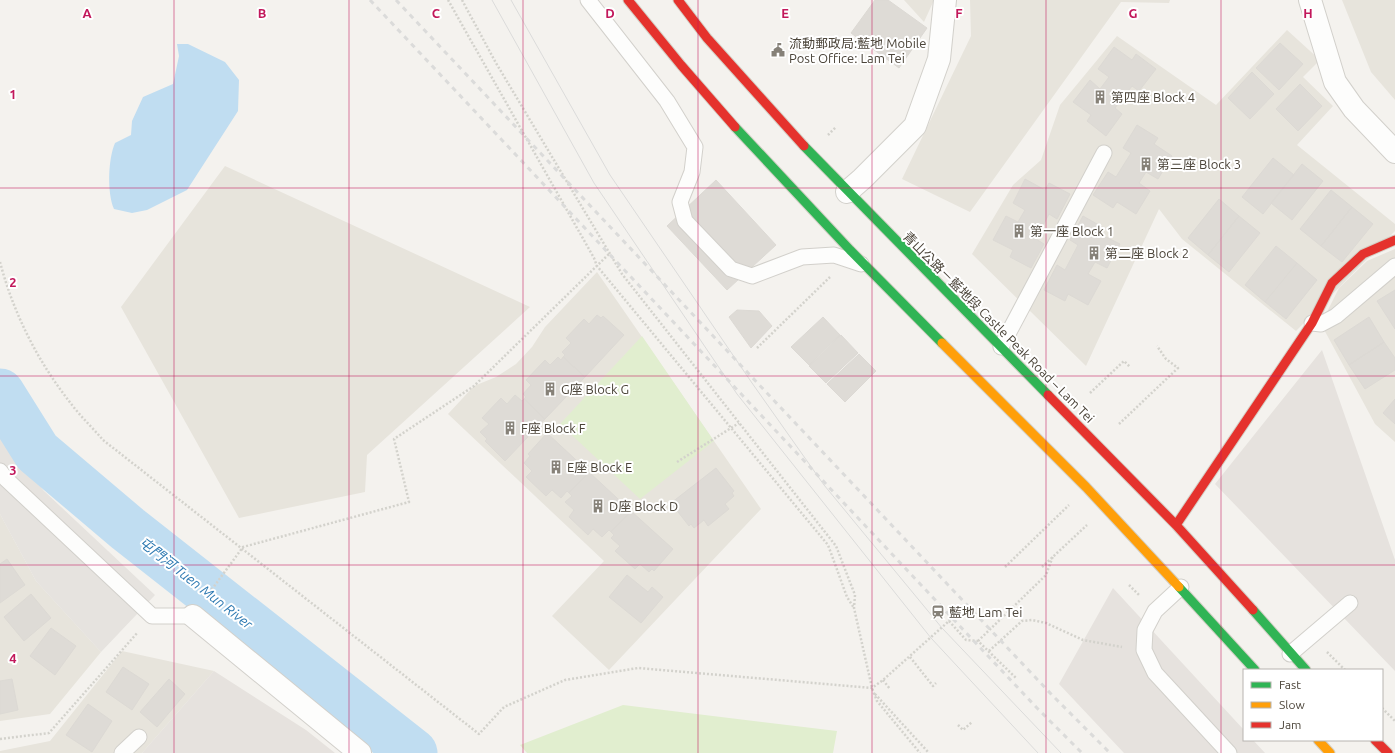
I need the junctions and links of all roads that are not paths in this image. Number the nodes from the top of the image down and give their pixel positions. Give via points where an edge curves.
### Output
1 (588, 0) edge
2 (628, 0) edge
3 (678, 0) edge
4 (946, 0) edge
5 (1310, 0) edge
6 (1395, 152) edge
7 (1104, 153) dead end
8 (847, 192) junction
9 (1395, 240) edge
10 (865, 266) junction
11 (1395, 266) edge
12 (1312, 324) junction
13 (1001, 347) junction
14 (0, 471) edge
15 (1176, 525) junction
16 (1181, 587) junction
17 (1350, 603) dead end
18 (198, 609) joint
19 (1290, 654) junction
20 (1254, 669) edge
21 (1305, 669) edge
22 (139, 737) dead end
23 (1319, 741) edge
24 (1376, 741) edge
25 (122, 753) edge
26 (360, 753) edge
27 (1229, 753) edge
28 (1330, 753) edge
29 (1388, 753) edge

1 - 10 lane via 667,101 695,147 692,172 680,202 685,221 732,269 752,276 802,257 834,255
2 - 10 main road via 691,79
3 - 8 main road, 青山公路－藍地段 Castle Peak Road – Lam Tei via 706,38
4 - 8 street via 939,60 915,126
5 - 6 street via 1335,82 1354,109
7 - 13 lane
8 - 13 main road, 青山公路－藍地段 Castle Peak Road – Lam Tei
9 - 12 main road via 1363,254 1332,283
10 - 16 main road
11 - 12 lane via 1336,316 1321,324
12 - 15 main road
13 - 15 main road, 青山公路－藍地段 Castle Peak Road – Lam Tei
14 - 18 lane via 152,616
15 - 19 main road, 青山公路－藍地段 Castle Peak Road – Lam Tei
16 - 20 main road
16 - 27 lane via 1155,611 1145,630 1144,650 1155,673
17 - 19 lane
18 - 26 street
19 - 21 main road, 青山公路－藍地段 Castle Peak Road – Lam Tei
22 - 25 lane
23 - 28 main road
24 - 29 main road

